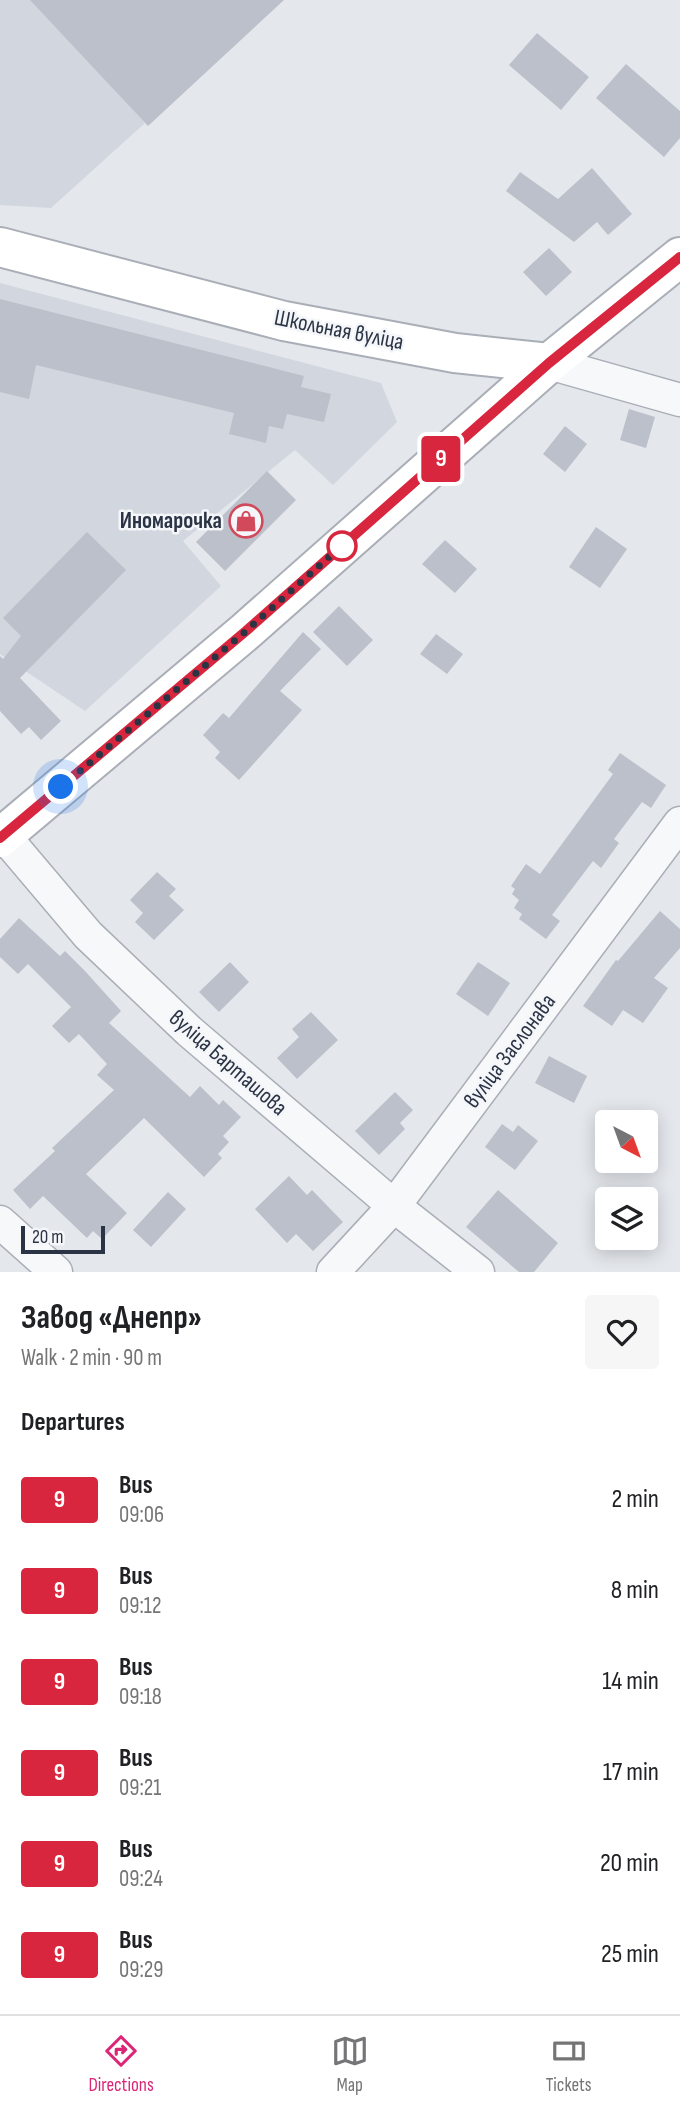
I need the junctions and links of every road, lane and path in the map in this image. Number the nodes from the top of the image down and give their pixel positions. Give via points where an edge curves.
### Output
1 (0, 247) edge
2 (680, 257) edge
3 (549, 363) junction
4 (680, 400) edge
5 (680, 824) edge
6 (1, 835) edge
7 (394, 1206) junction
8 (0, 1222) edge
9 (56, 1272) edge
10 (333, 1272) edge
11 (478, 1272) edge

1 - 3 main road, Школьная вуліца via 284,321 455,353
2 - 3 main road
3 - 4 street, Школьная вуліца
3 - 6 main road via 246,631
5 - 7 street, вуліца Заслонава
6 - 7 street, вуліца Барташова via 88,935 189,1031
7 - 10 street, вуліца Заслонава
7 - 11 street, вуліца Барташова
8 - 9 street

